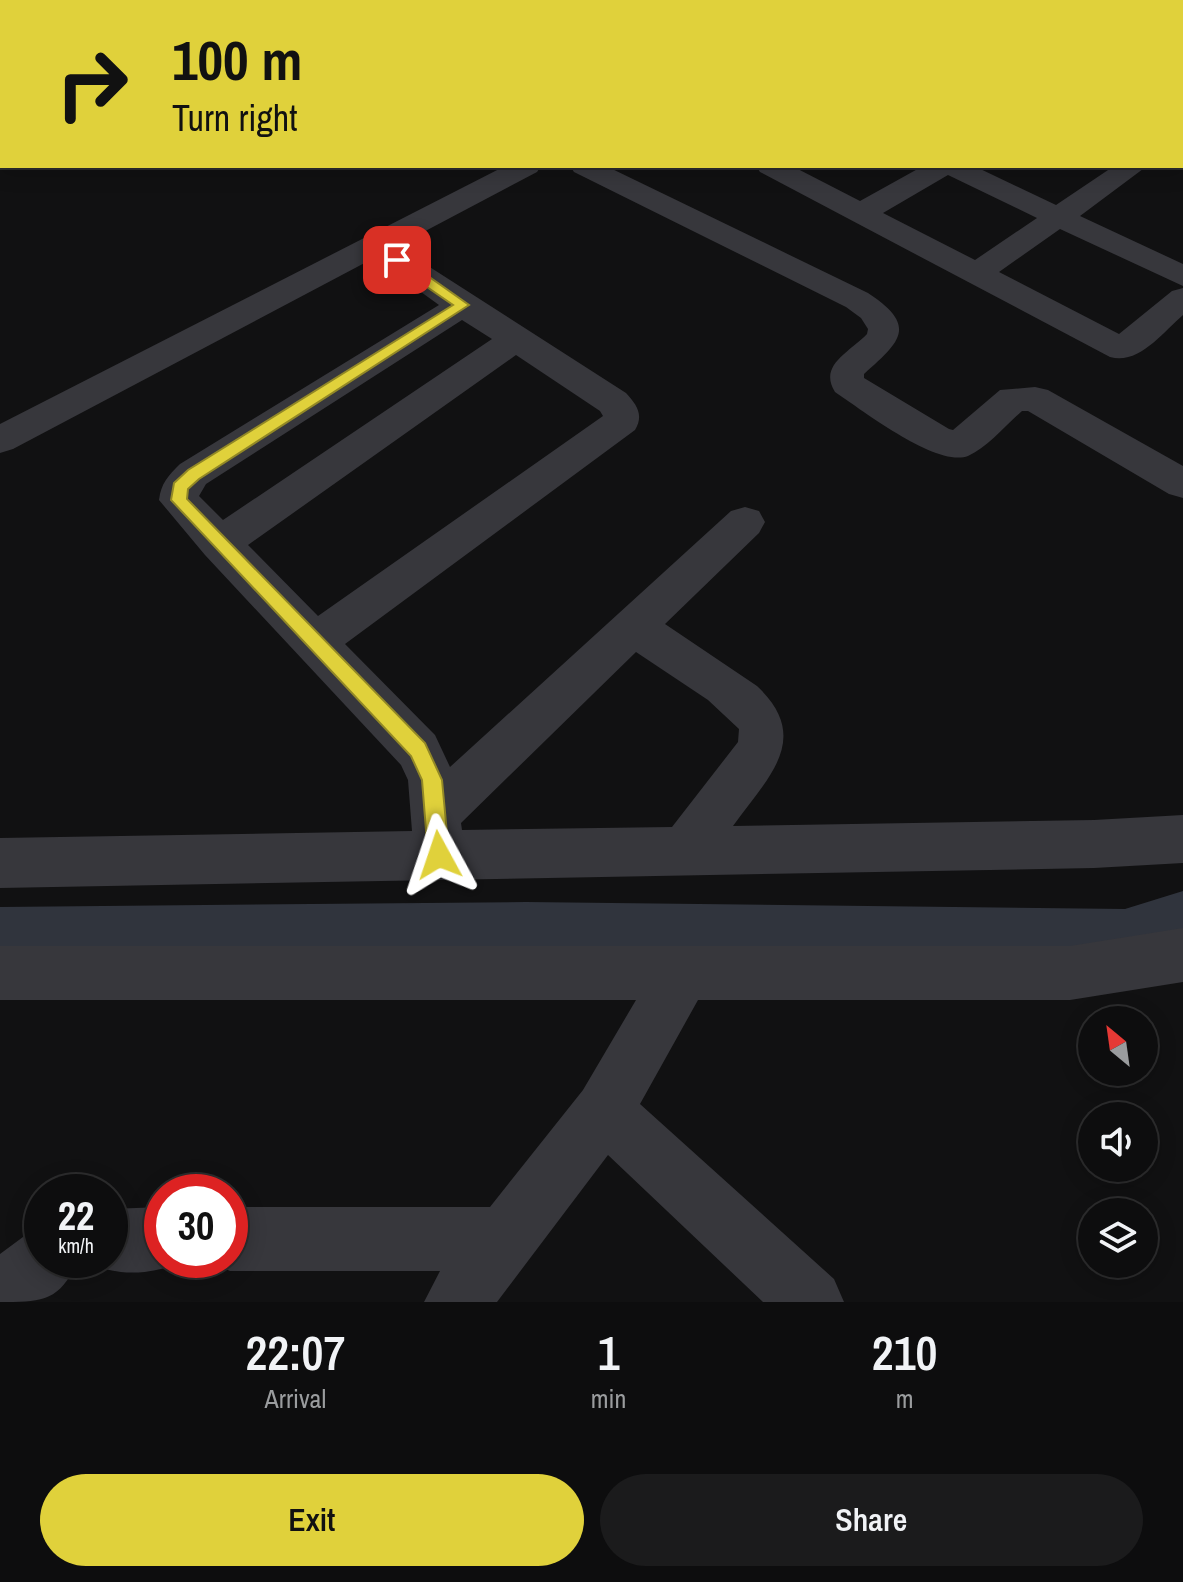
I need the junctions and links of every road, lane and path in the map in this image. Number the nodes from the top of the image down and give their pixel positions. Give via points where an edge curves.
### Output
1 (523, 168) edge
2 (588, 168) edge
3 (774, 168) edge
4 (940, 168) edge
5 (955, 168) edge
6 (1130, 168) edge
7 (861, 213) junction
8 (1058, 217) junction
9 (375, 245) junction
10 (976, 273) junction
11 (1183, 276) edge
12 (1183, 298) edge
13 (462, 305) junction
14 (516, 339) junction
15 (0, 440) edge
16 (1183, 484) edge
17 (745, 522) dead end
18 (219, 544) junction
19 (633, 627) junction
20 (315, 642) junction
21 (437, 834) junction
22 (1183, 839) edge
23 (684, 851) junction
24 (0, 863) edge
25 (1183, 955) edge
26 (0, 973) edge
27 (683, 973) junction
28 (604, 1111) junction
29 (248, 1239) edge
30 (508, 1239) junction
31 (24, 1276) edge
32 (0, 1294) edge
33 (457, 1302) edge
34 (811, 1302) edge

1 - 9 street
2 - 16 street via 882,317 885,337 846,371 847,384 937,439 959,445 1013,399 1035,399
3 - 7 street
4 - 7 street
5 - 8 street
6 - 8 street
7 - 10 street
8 - 10 street
8 - 11 street
9 - 13 street
9 - 15 street
10 - 12 street via 1122,349
13 - 14 street
13 - 18 street via 193,474 180,487 179,500
14 - 18 street
14 - 20 street via 613,402 622,421
17 - 19 street
18 - 20 street
19 - 21 street
19 - 23 street via 735,695 760,721 763,738 758,753
20 - 21 street via 418,750 432,780
21 - 23 street
21 - 24 street
22 - 23 street
25 - 27 street via 1070,973
26 - 27 street
27 - 28 street
28 - 30 street
28 - 34 street
29 - 30 street
30 - 33 street
31 - 32 street

